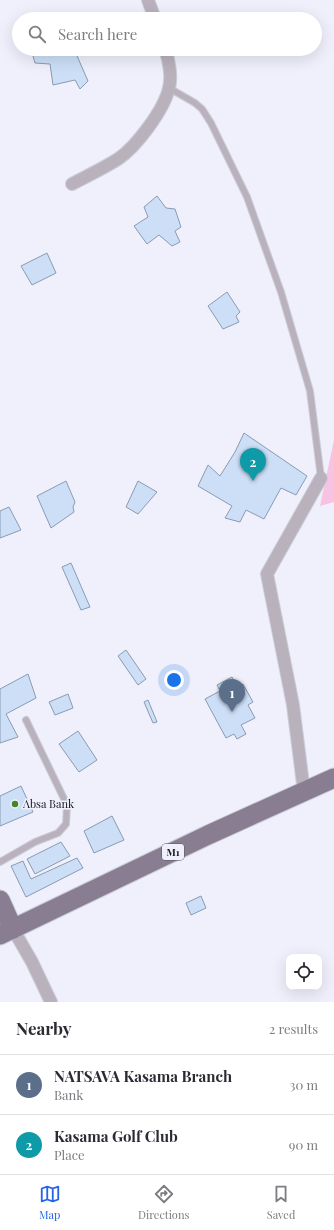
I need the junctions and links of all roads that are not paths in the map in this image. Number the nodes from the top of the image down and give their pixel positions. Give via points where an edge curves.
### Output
1 (148, 0) edge
2 (152, 12) edge
3 (167, 56) edge
4 (169, 88) junction
5 (72, 184) dead end
6 (321, 478) joint
7 (26, 720) dead end
8 (334, 778) edge
9 (304, 792) junction
10 (0, 862) edge
11 (0, 900) edge
12 (6, 932) edge
13 (51, 1002) edge

1 - 2 street
3 - 4 street
4 - 5 street via 158,112 138,141 118,158
4 - 6 lane via 195,102 202,109 247,197 281,292 310,391
6 - 9 street via 267,574 293,705
7 - 10 lane via 67,805 66,824 58,833 35,842
8 - 9 main road, M1
9 - 12 main road, M1
11 - 12 main road
12 - 13 street via 32,962

